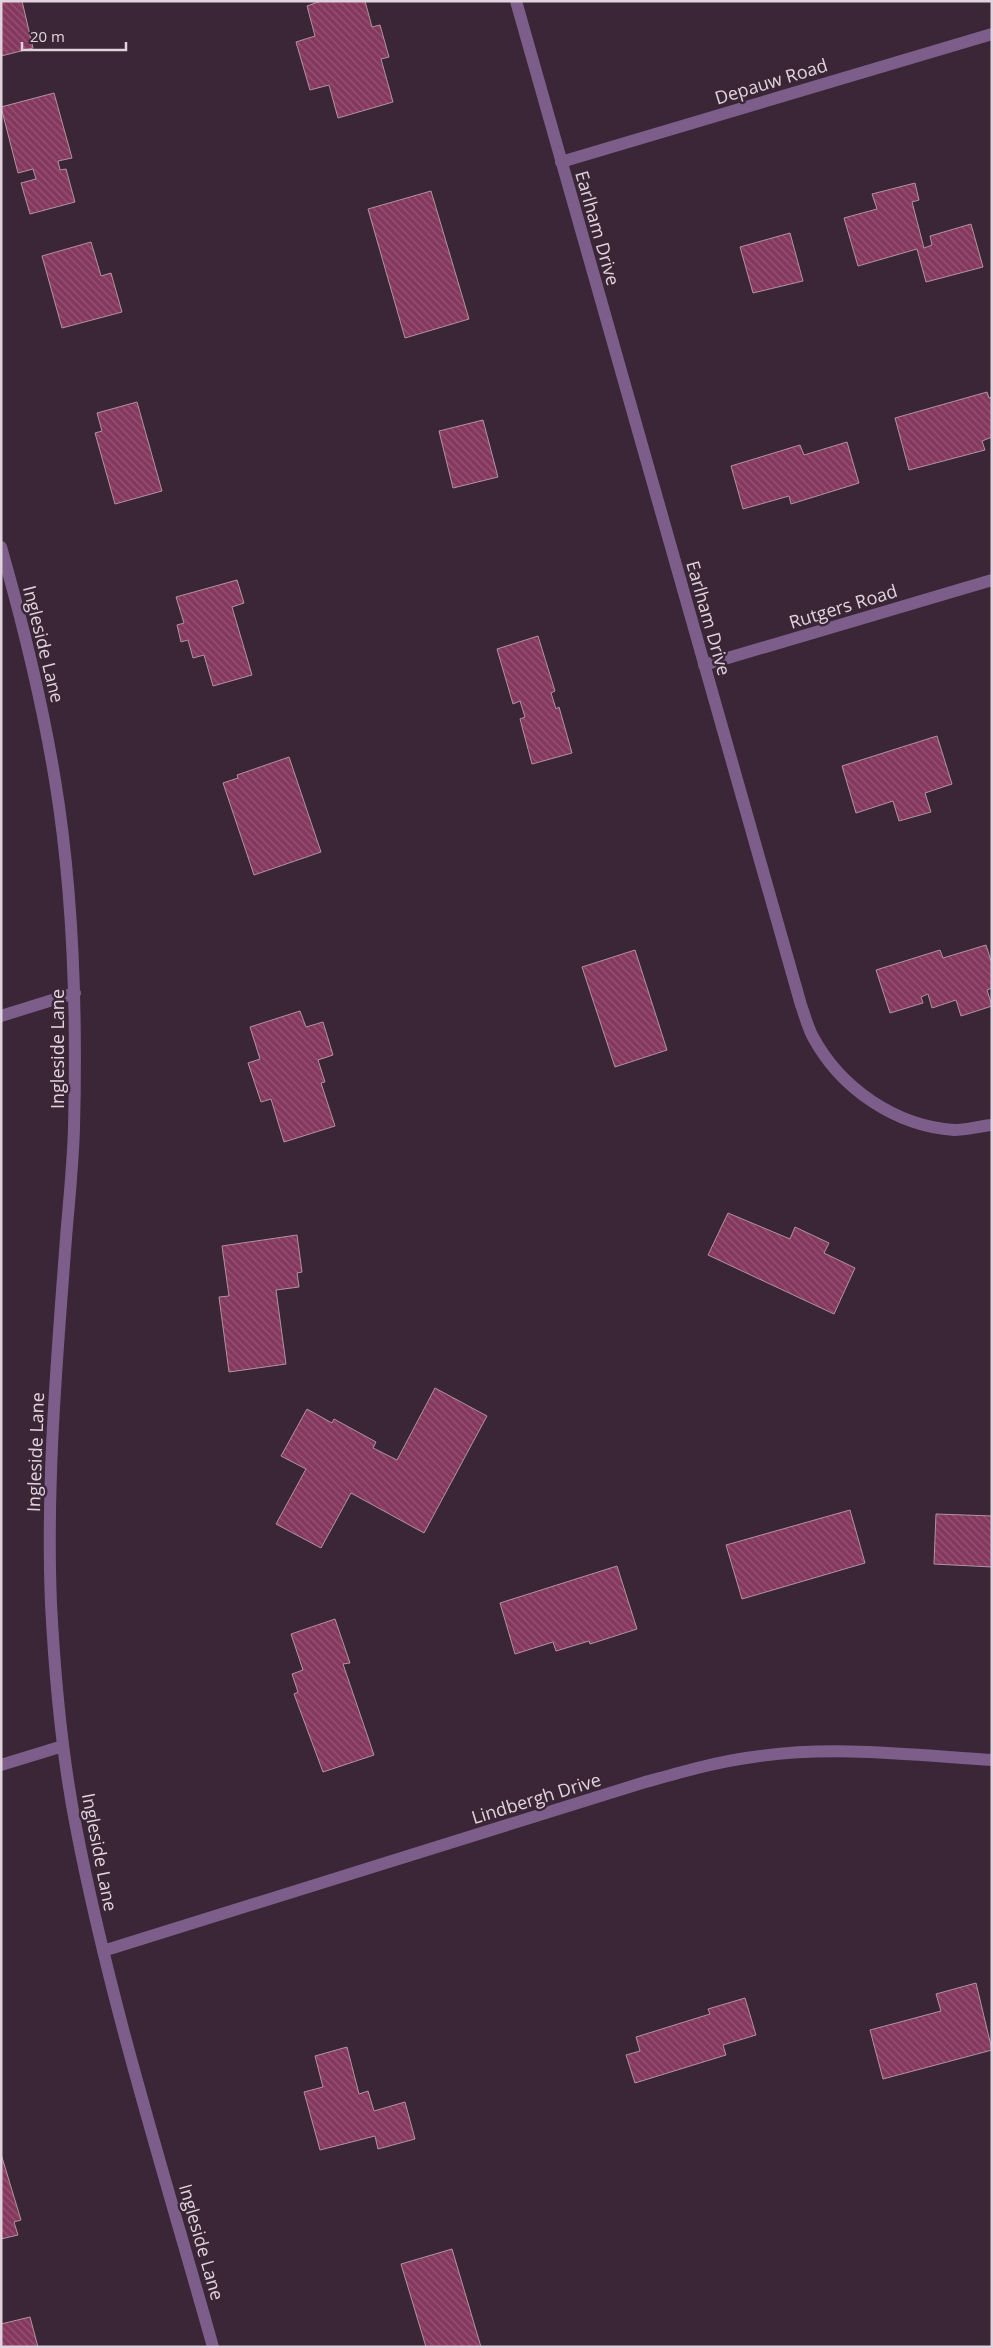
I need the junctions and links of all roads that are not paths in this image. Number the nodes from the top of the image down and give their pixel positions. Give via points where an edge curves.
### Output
1 (516, 1) edge
2 (992, 34) edge
3 (561, 162) junction
4 (1, 548) edge
5 (992, 580) edge
6 (704, 665) junction
7 (75, 994) junction
8 (1, 1016) edge
9 (992, 1124) edge
10 (63, 1746) junction
11 (992, 1760) edge
12 (1, 1765) edge
13 (103, 1951) junction
14 (213, 2347) edge

1 - 3 street, Earlham Drive
2 - 3 street, Depauw Road
3 - 6 street, Earlham Drive
4 - 7 street, Ingleside Lane via 40,701 55,781 68,880
5 - 6 street, Rutgers Road
6 - 9 street, Earlham Drive via 801,1005 813,1037 841,1076 879,1106 908,1120 955,1130
7 - 8 street
7 - 10 street, Ingleside Lane via 74,1131 50,1505 51,1602
10 - 12 street
10 - 13 street, Ingleside Lane via 76,1829
11 - 13 street, Lindbergh Drive via 868,1752 802,1752 721,1762 642,1783
13 - 14 street, Ingleside Lane

